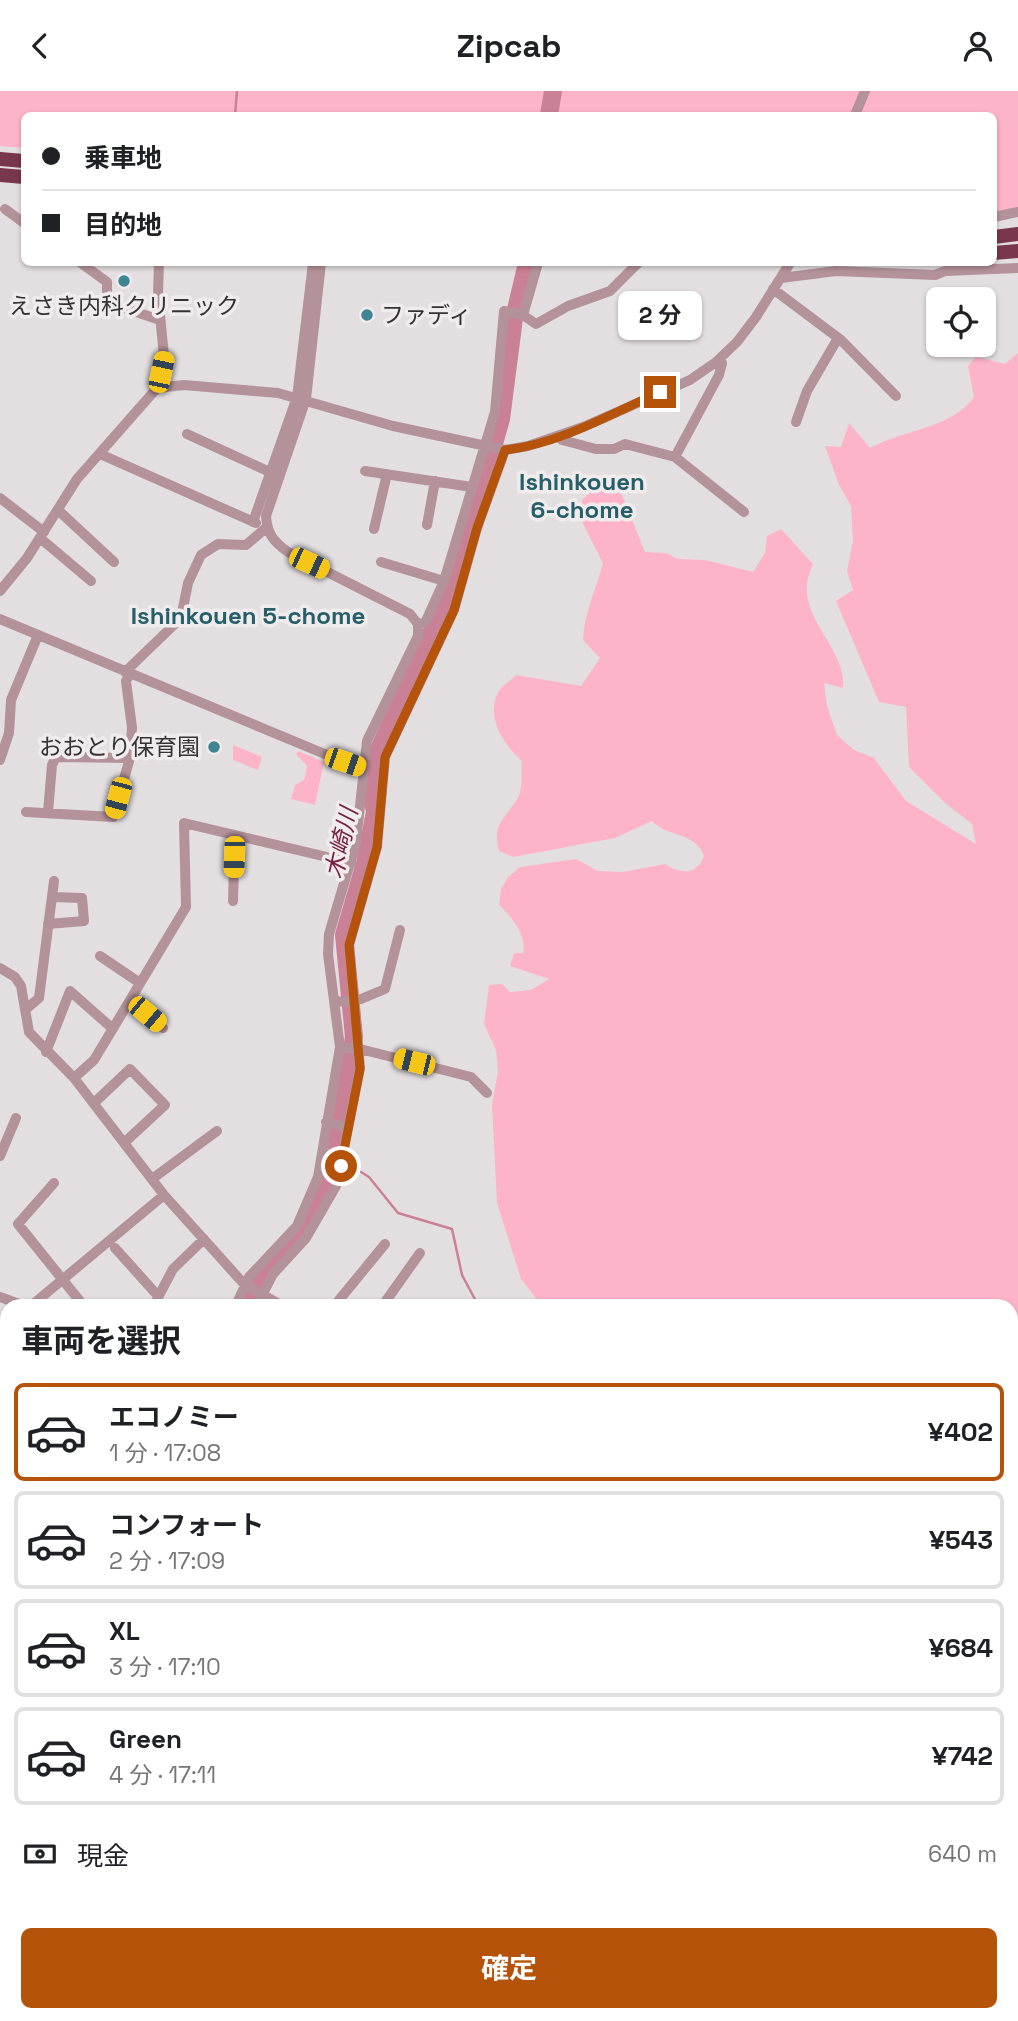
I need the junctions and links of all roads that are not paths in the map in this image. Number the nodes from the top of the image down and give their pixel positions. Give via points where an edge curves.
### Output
1 (865, 91) edge
2 (856, 112) edge
3 (0, 159) edge
4 (21, 161) edge
5 (0, 175) edge
6 (21, 177) edge
7 (2, 210) edge
8 (1018, 212) edge
9 (997, 216) edge
10 (21, 221) edge
11 (1018, 234) edge
12 (997, 237) edge
13 (1018, 251) edge
14 (997, 253) edge
15 (85, 266) edge
16 (159, 266) edge
17 (313, 266) edge
18 (321, 266) edge
19 (537, 266) edge
20 (635, 266) edge
21 (788, 266) edge
22 (1018, 268) edge
23 (780, 278) junction
24 (774, 289) junction
25 (523, 315) junction
26 (160, 320) junction
27 (838, 338) junction
28 (719, 359) junction
29 (158, 388) junction
30 (896, 396) dead end
31 (301, 398) junction
32 (796, 422) dead end
33 (187, 434) dead end
34 (558, 436) junction
35 (484, 445) junction
36 (505, 450) junction
37 (100, 454) junction
38 (675, 457) junction
39 (365, 471) dead end
40 (387, 474) junction
41 (275, 475) junction
42 (435, 481) junction
43 (472, 487) junction
44 (0, 498) edge
45 (58, 510) junction
46 (744, 512) dead end
47 (253, 522) junction
48 (427, 526) dead end
49 (267, 527) junction
50 (374, 529) dead end
51 (42, 535) junction
52 (114, 562) dead end
53 (381, 562) dead end
54 (91, 581) dead end
55 (444, 582) junction
56 (0, 591) edge
57 (0, 619) edge
58 (418, 624) junction
59 (38, 635) junction
60 (127, 673) junction
61 (130, 758) junction
62 (0, 760) edge
63 (363, 767) junction
64 (26, 812) dead end
65 (48, 812) junction
66 (235, 835) junction
67 (352, 863) junction
68 (54, 881) dead end
69 (52, 897) junction
70 (233, 901) dead end
71 (48, 924) junction
72 (400, 930) dead end
73 (100, 956) dead end
74 (0, 968) edge
75 (140, 983) junction
76 (356, 998) junction
77 (130, 1000) junction
78 (336, 1002) junction
79 (25, 1010) junction
80 (163, 1028) dead end
81 (113, 1029) junction
82 (340, 1047) junction
83 (360, 1049) junction
84 (46, 1052) junction
85 (74, 1078) junction
86 (487, 1093) dead end
87 (94, 1103) junction
88 (16, 1118) dead end
89 (326, 1122) junction
90 (347, 1127) junction
91 (217, 1131) dead end
92 (125, 1142) junction
93 (0, 1156) edge
94 (152, 1179) junction
95 (54, 1183) dead end
96 (315, 1187) junction
97 (164, 1195) junction
98 (331, 1196) junction
99 (204, 1239) junction
100 (386, 1244) dead end
101 (116, 1248) dead end
102 (420, 1253) dead end
103 (64, 1279) junction
104 (244, 1284) junction
105 (39, 1299) edge
106 (79, 1299) edge
107 (154, 1299) edge
108 (157, 1299) edge
109 (238, 1299) edge
110 (258, 1299) edge
111 (260, 1299) edge
112 (340, 1299) edge
113 (387, 1299) edge

1 - 2 street
3 - 4 highway
5 - 6 highway
7 - 10 street
8 - 9 street
11 - 12 highway
13 - 14 highway
15 - 26 street via 107,282 112,304
16 - 26 street
17 - 31 street
18 - 31 street
19 - 25 street
20 - 25 street via 610,291 536,324
21 - 23 street
22 - 23 street via 935,275 836,271
23 - 24 street
24 - 27 street
24 - 28 street via 737,342
25 - 35 street via 504,311 495,412
26 - 29 street via 164,356
27 - 30 street
27 - 32 street via 807,391
28 - 34 street via 690,380
28 - 38 street via 719,375
29 - 31 street via 205,386
29 - 37 street
31 - 35 street via 346,414
31 - 41 street
33 - 41 street
34 - 36 street
34 - 38 street via 596,449 625,444
35 - 36 street
35 - 43 street
36 - 76 street via 454,610 385,757 377,847 349,945
37 - 45 street
37 - 47 street
38 - 46 street
39 - 40 street
40 - 42 street
40 - 50 street
41 - 47 street
41 - 49 street
42 - 43 street
42 - 48 street
43 - 55 street
44 - 51 street
45 - 51 street
45 - 52 street
47 - 49 street
49 - 58 street via 288,552 410,614
49 - 60 street via 246,545 218,544 201,555 194,564 181,618
51 - 54 street
51 - 56 street
53 - 55 street
55 - 58 street via 425,623
57 - 59 street
58 - 63 street via 418,636 374,722
59 - 60 street
59 - 62 street via 11,700 9,733
60 - 61 street
60 - 63 street
61 - 65 street via 113,817
61 - 65 street via 56,757
63 - 67 street
64 - 65 street
66 - 67 street
66 - 70 street
66 - 75 street via 184,823 186,907
67 - 78 street via 329,934
68 - 69 street
69 - 71 street
69 - 71 street via 82,898 85,921
71 - 79 street via 39,998
72 - 76 street via 385,989
73 - 75 street
74 - 79 street via 15,977
75 - 77 street
76 - 78 street
76 - 83 street
77 - 80 street
77 - 81 street
78 - 82 street
79 - 84 street via 29,1032
81 - 84 street via 70,991
81 - 85 street via 94,1060
82 - 83 street
82 - 89 street
83 - 86 street via 471,1077
83 - 90 street
84 - 85 street
85 - 87 street
87 - 92 street
87 - 92 street via 130,1069 165,1105
88 - 93 street
89 - 90 street
89 - 96 street
90 - 98 street
91 - 94 street
92 - 94 street
94 - 97 street
95 - 103 street via 18,1224
96 - 98 street
96 - 104 street via 297,1226
97 - 99 street
97 - 103 street
98 - 111 street
99 - 104 street
99 - 108 street via 173,1269
100 - 112 street
101 - 107 street
102 - 113 street
103 - 105 street
103 - 106 street
104 - 109 street
104 - 110 street

